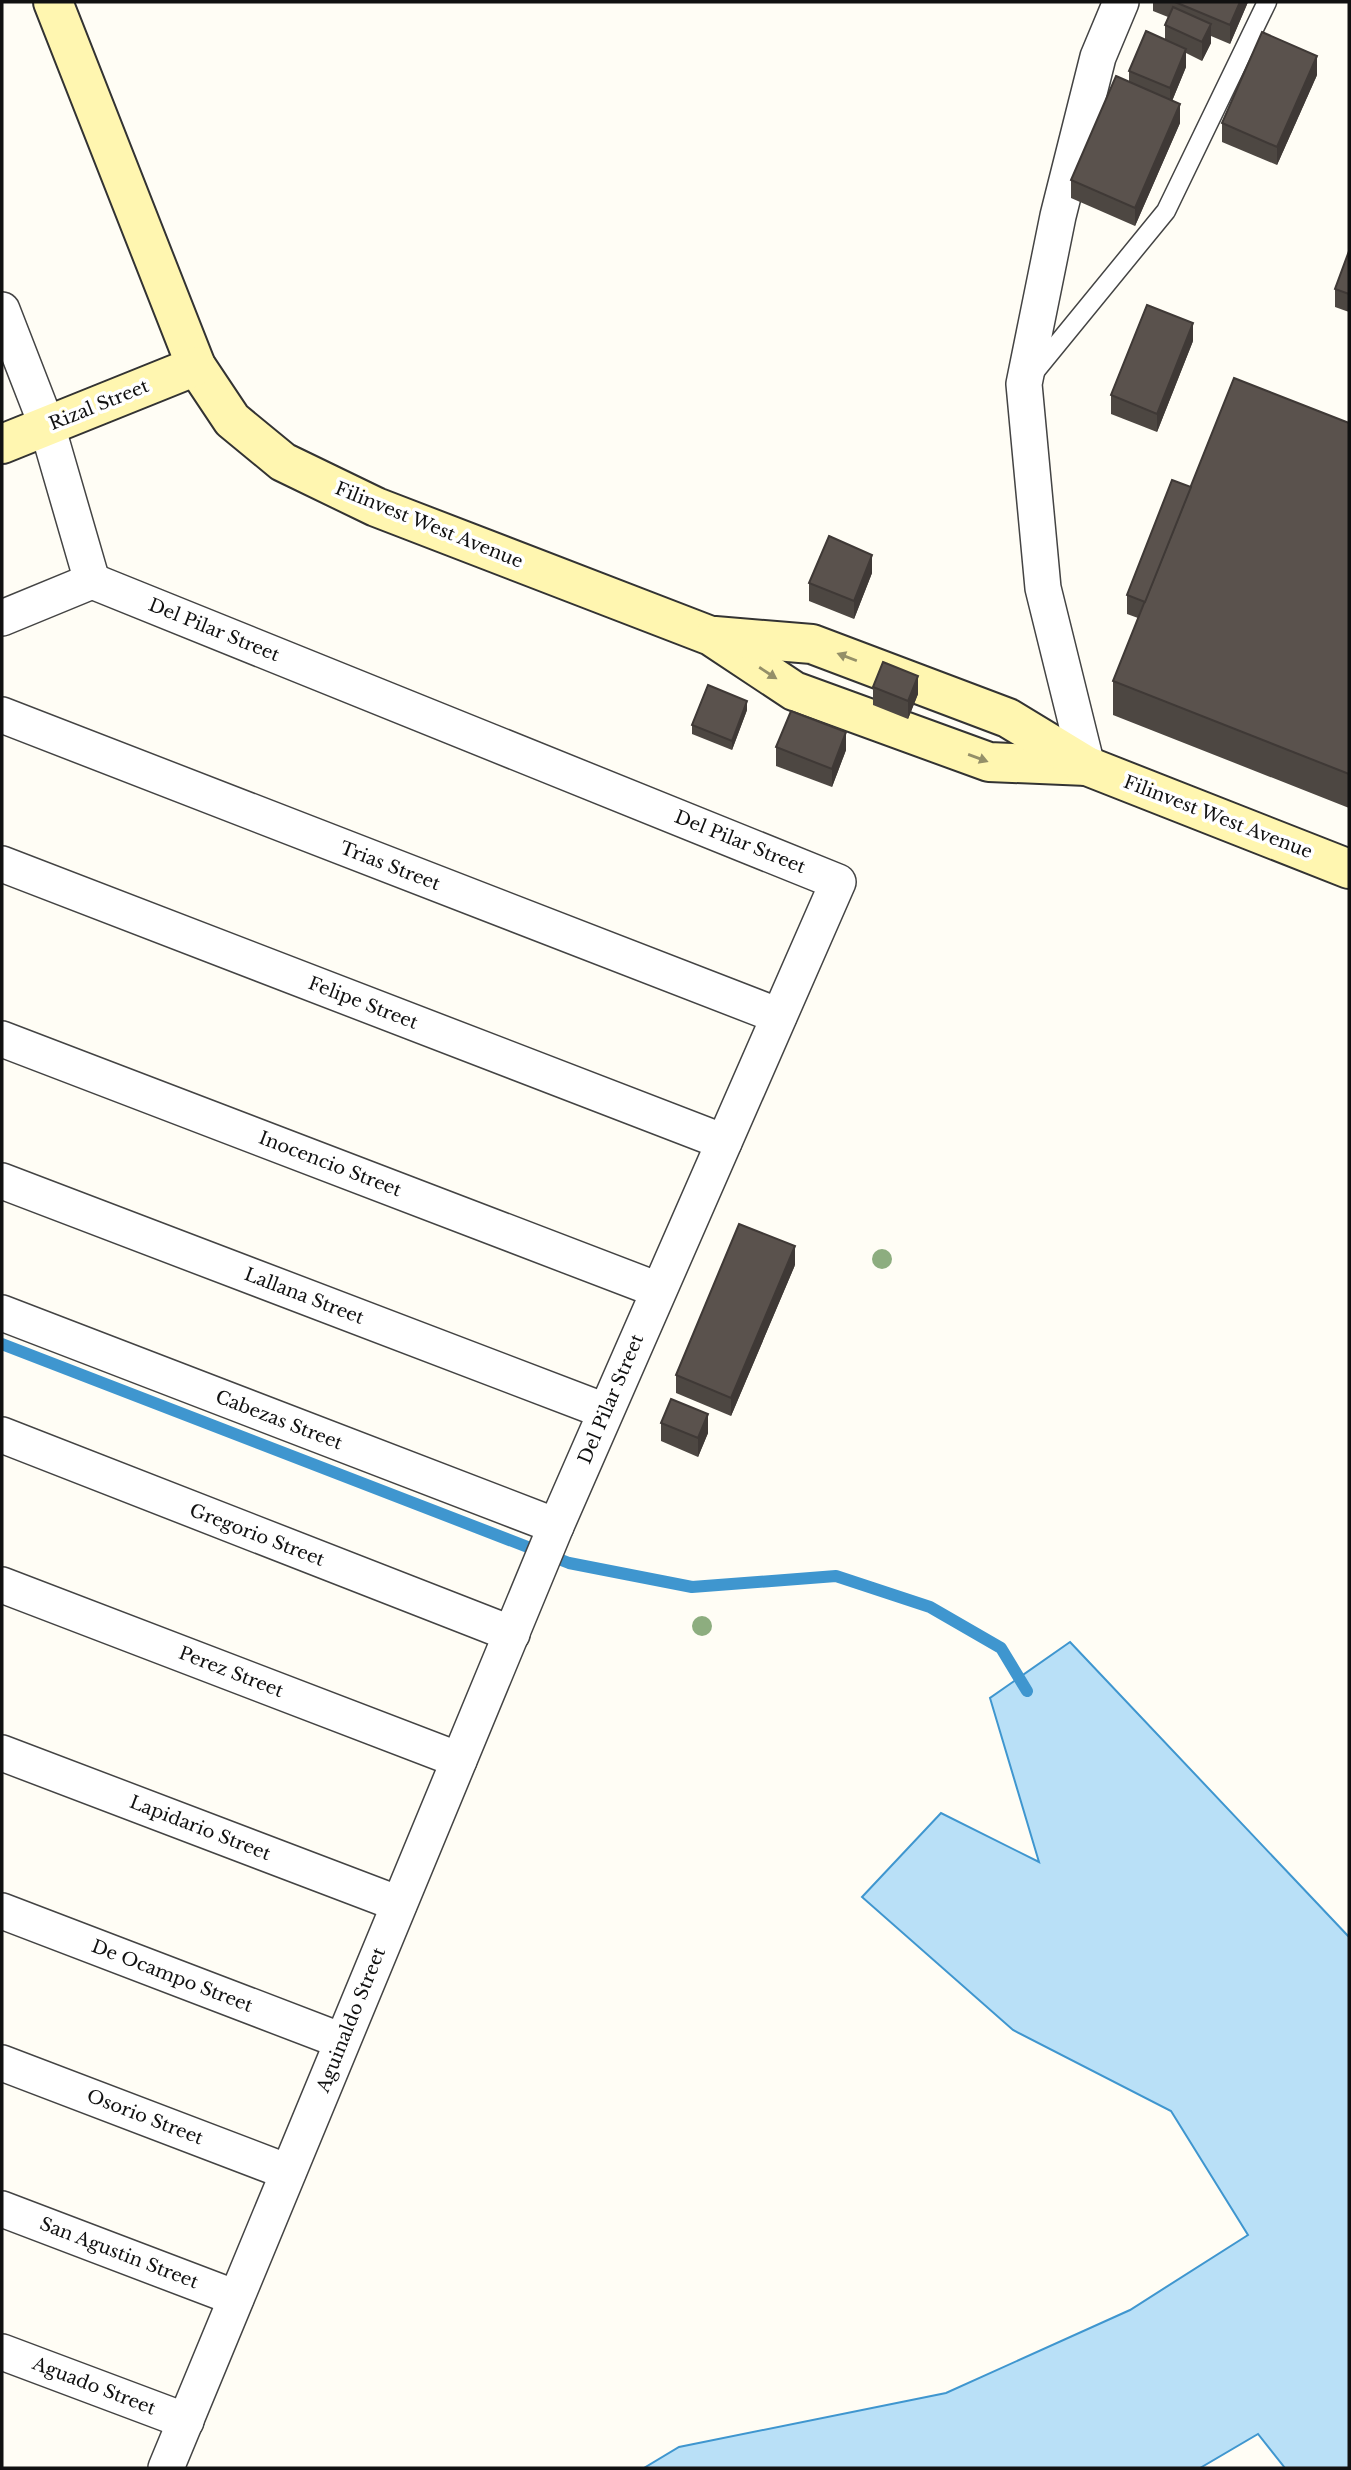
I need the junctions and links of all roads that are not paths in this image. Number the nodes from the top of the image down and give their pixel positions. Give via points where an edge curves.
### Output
1 (53, 2) edge
2 (1121, 2) edge
3 (1268, 2) edge
4 (2, 310) edge
5 (196, 366) junction
6 (1024, 384) junction
7 (47, 426) junction
8 (2, 444) edge
9 (92, 581) junction
10 (2, 618) edge
11 (711, 636) junction
12 (2, 715) edge
13 (1087, 766) junction
14 (2, 863) edge
15 (1349, 869) edge
16 (779, 1016) junction
17 (2, 1039) edge
18 (724, 1143) junction
19 (2, 1181) edge
20 (658, 1290) junction
21 (2, 1313) edge
22 (605, 1411) junction
23 (2, 1435) edge
24 (554, 1531) junction
25 (537, 1573) joint
26 (2, 1585) edge
27 (512, 1634) junction
28 (2, 1753) edge
29 (459, 1760) junction
30 (399, 1904) junction
31 (2, 1912) edge
32 (342, 2042) junction
33 (2, 2063) edge
34 (288, 2172) junction
35 (2, 2209) edge
36 (236, 2298) junction
37 (2, 2352) edge
38 (186, 2421) junction
39 (166, 2468) edge

1 - 5 street, Filinvest West Avenue
2 - 6 street via 1098,57 1058,216
3 - 6 lane via 1166,211
4 - 7 street
5 - 7 street, Rizal Street
5 - 11 street, Filinvest West Avenue via 232,420 283,462 376,507
6 - 13 street via 1043,588
7 - 8 street, Rizal Street
7 - 9 street
9 - 10 street
9 - 16 street, Del Pilar Street via 838,882
13 -> 11 street, Filinvest West Avenue via 1008,718 812,644
11 -> 13 street, Filinvest West Avenue via 794,691 989,762
12 - 16 street, Trias Street
13 - 15 street, Filinvest West Avenue
14 - 18 street, Felipe Street
16 - 18 street, Del Pilar Street
17 - 20 street, Inocencio Street
18 - 20 street, Del Pilar Street
19 - 22 street, Lallana Street
20 - 22 street, Del Pilar Street
21 - 24 street, Cabezas Street
22 - 24 street, Del Pilar Street
23 - 27 street, Gregorio Street
24 - 25 street, Del Pilar Street
25 - 27 street, Aguinaldo Street
26 - 29 street, Perez Street
27 - 29 street, Aguinaldo Street
28 - 30 street, Lapidario Street
29 - 30 street, Aguinaldo Street
30 - 32 street, Aguinaldo Street
31 - 32 street, De Ocampo Street
32 - 34 street, Aguinaldo Street
33 - 34 street, Osorio Street
34 - 36 street, Aguinaldo Street
35 - 36 street, San Agustin Street
36 - 38 street, Aguinaldo Street
37 - 38 street, Aguado Street
38 - 39 street, Aguinaldo Street

